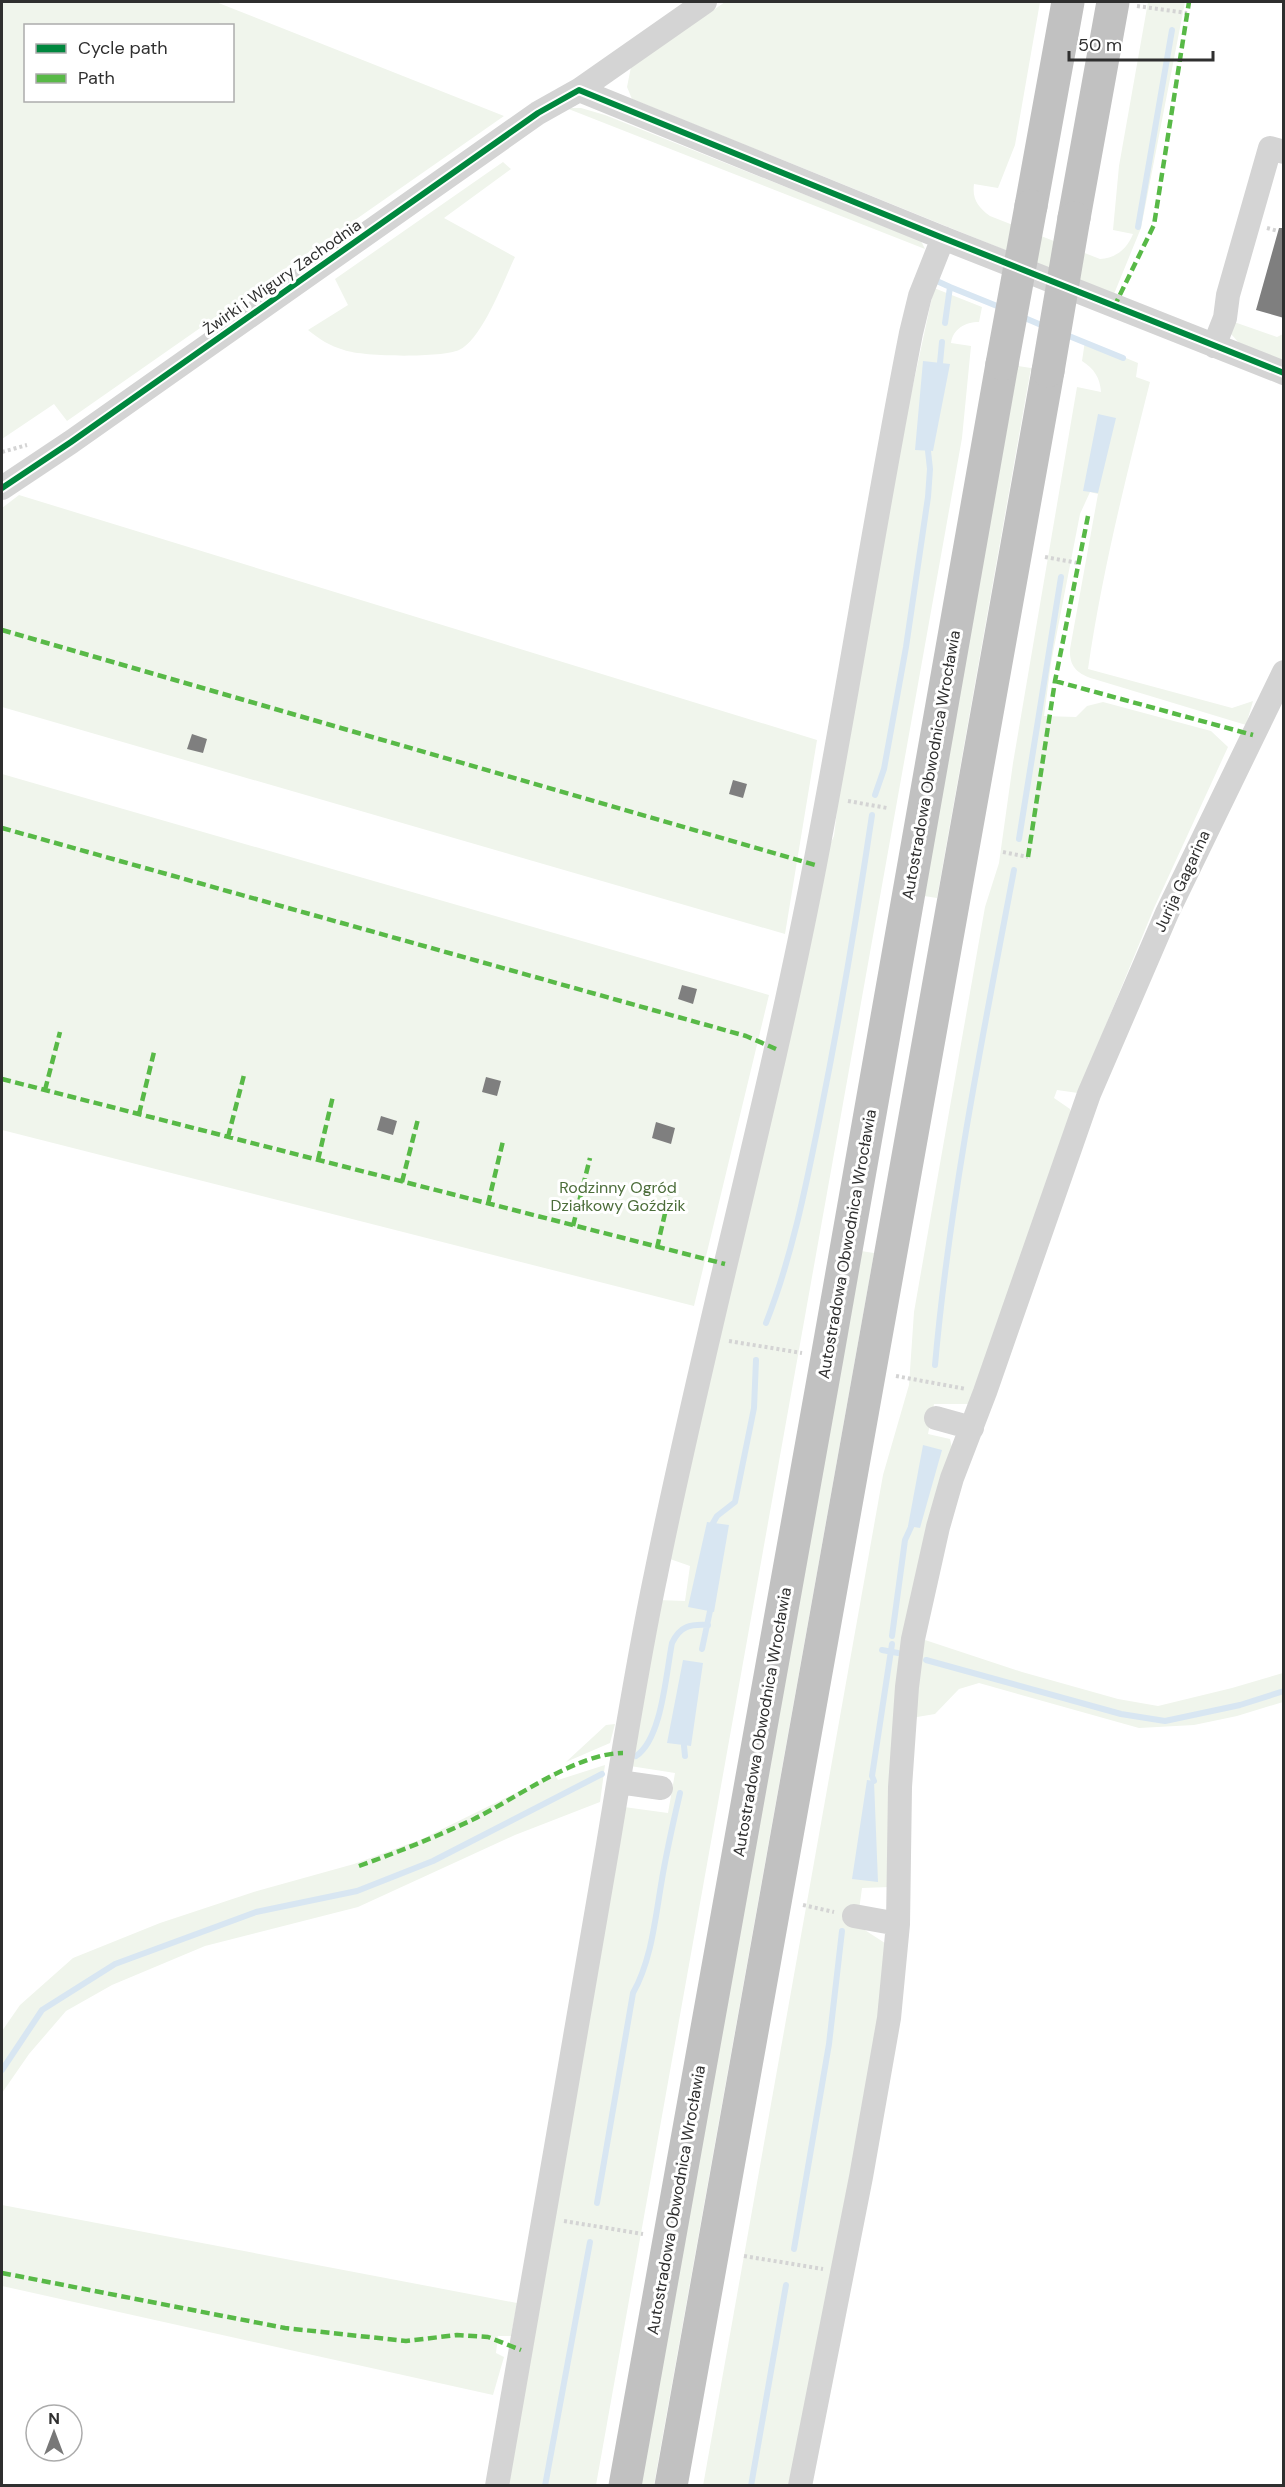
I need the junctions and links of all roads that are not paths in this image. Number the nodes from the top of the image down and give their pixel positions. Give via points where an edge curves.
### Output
1 (705, 2) edge
2 (1068, 2) edge
3 (1125, 4) edge
4 (579, 90) junction
5 (1284, 152) edge
6 (943, 238) junction
7 (1214, 346) junction
8 (1284, 373) edge
9 (2, 488) edge
10 (1284, 672) edge
11 (936, 1418) dead end
12 (972, 1428) junction
13 (619, 1782) junction
14 (661, 1788) dead end
15 (854, 1916) road end
16 (898, 1924) junction
17 (497, 2486) edge
18 (625, 2486) edge
19 (671, 2486) edge
20 (800, 2486) edge

1 - 4 street, Żwirki i Wigury Zachodnia
2 - 18 highway, Autostradowa Obwodnica Wrocławia, bridge
3 - 19 highway, bridge via 1074,218
4 - 6 street
4 - 9 street, Żwirki i Wigury Zachodnia via 538,113 31,460
5 - 7 street via 1270,148
6 - 7 street
6 - 13 street via 923,286 911,333 815,865 656,1573
7 - 8 street
10 - 12 street, Jurija Gagarina via 1172,902 1089,1094
11 - 12 street
12 - 16 street, Jurija Gagarina via 941,1517 913,1639 903,1740
13 - 14 street
13 - 17 street
15 - 16 street
16 - 20 street, Jurija Gagarina via 889,2018

